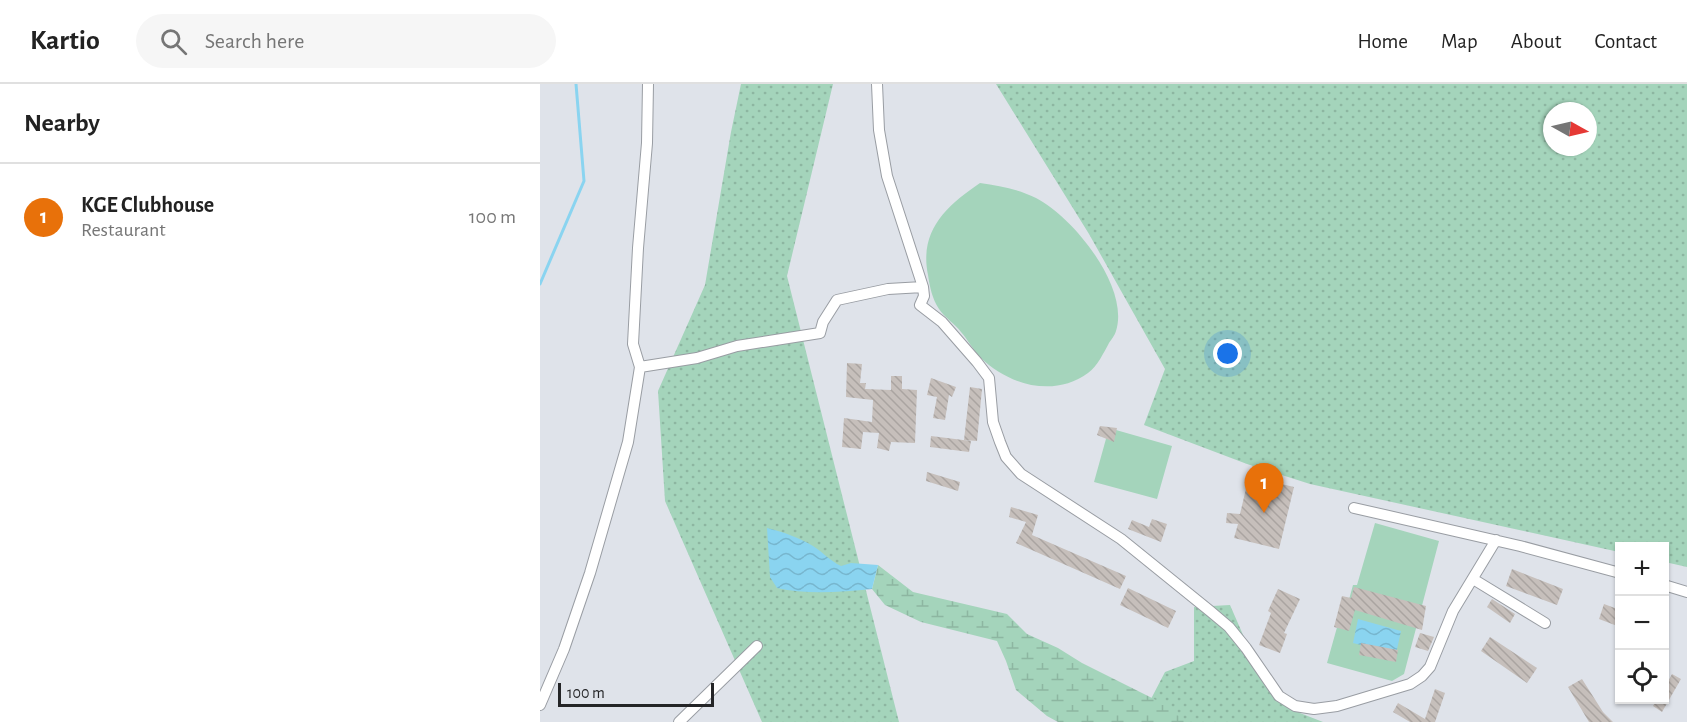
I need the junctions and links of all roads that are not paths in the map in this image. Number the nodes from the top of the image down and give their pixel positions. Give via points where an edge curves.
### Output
1 (648, 84) edge
2 (877, 84) edge
3 (923, 287) junction
4 (640, 367) junction
5 (1354, 508) dead end
6 (1496, 540) junction
7 (1615, 572) edge
8 (1473, 579) junction
9 (1669, 586) edge
10 (1687, 591) edge
11 (1545, 623) dead end
12 (757, 646) dead end
13 (540, 705) edge
14 (680, 722) edge

1 - 4 street via 633,344
2 - 3 street via 887,176
3 - 4 street via 888,289 837,300 820,333
3 - 8 street via 920,305 942,322 989,378 993,422 1006,457 1021,474 1121,539 1229,627 1280,696 1295,706 1337,706 1410,684 1422,676
4 - 13 street via 628,442 590,573
5 - 6 street
6 - 7 street
6 - 8 street
8 - 11 street
9 - 10 street
12 - 14 street

